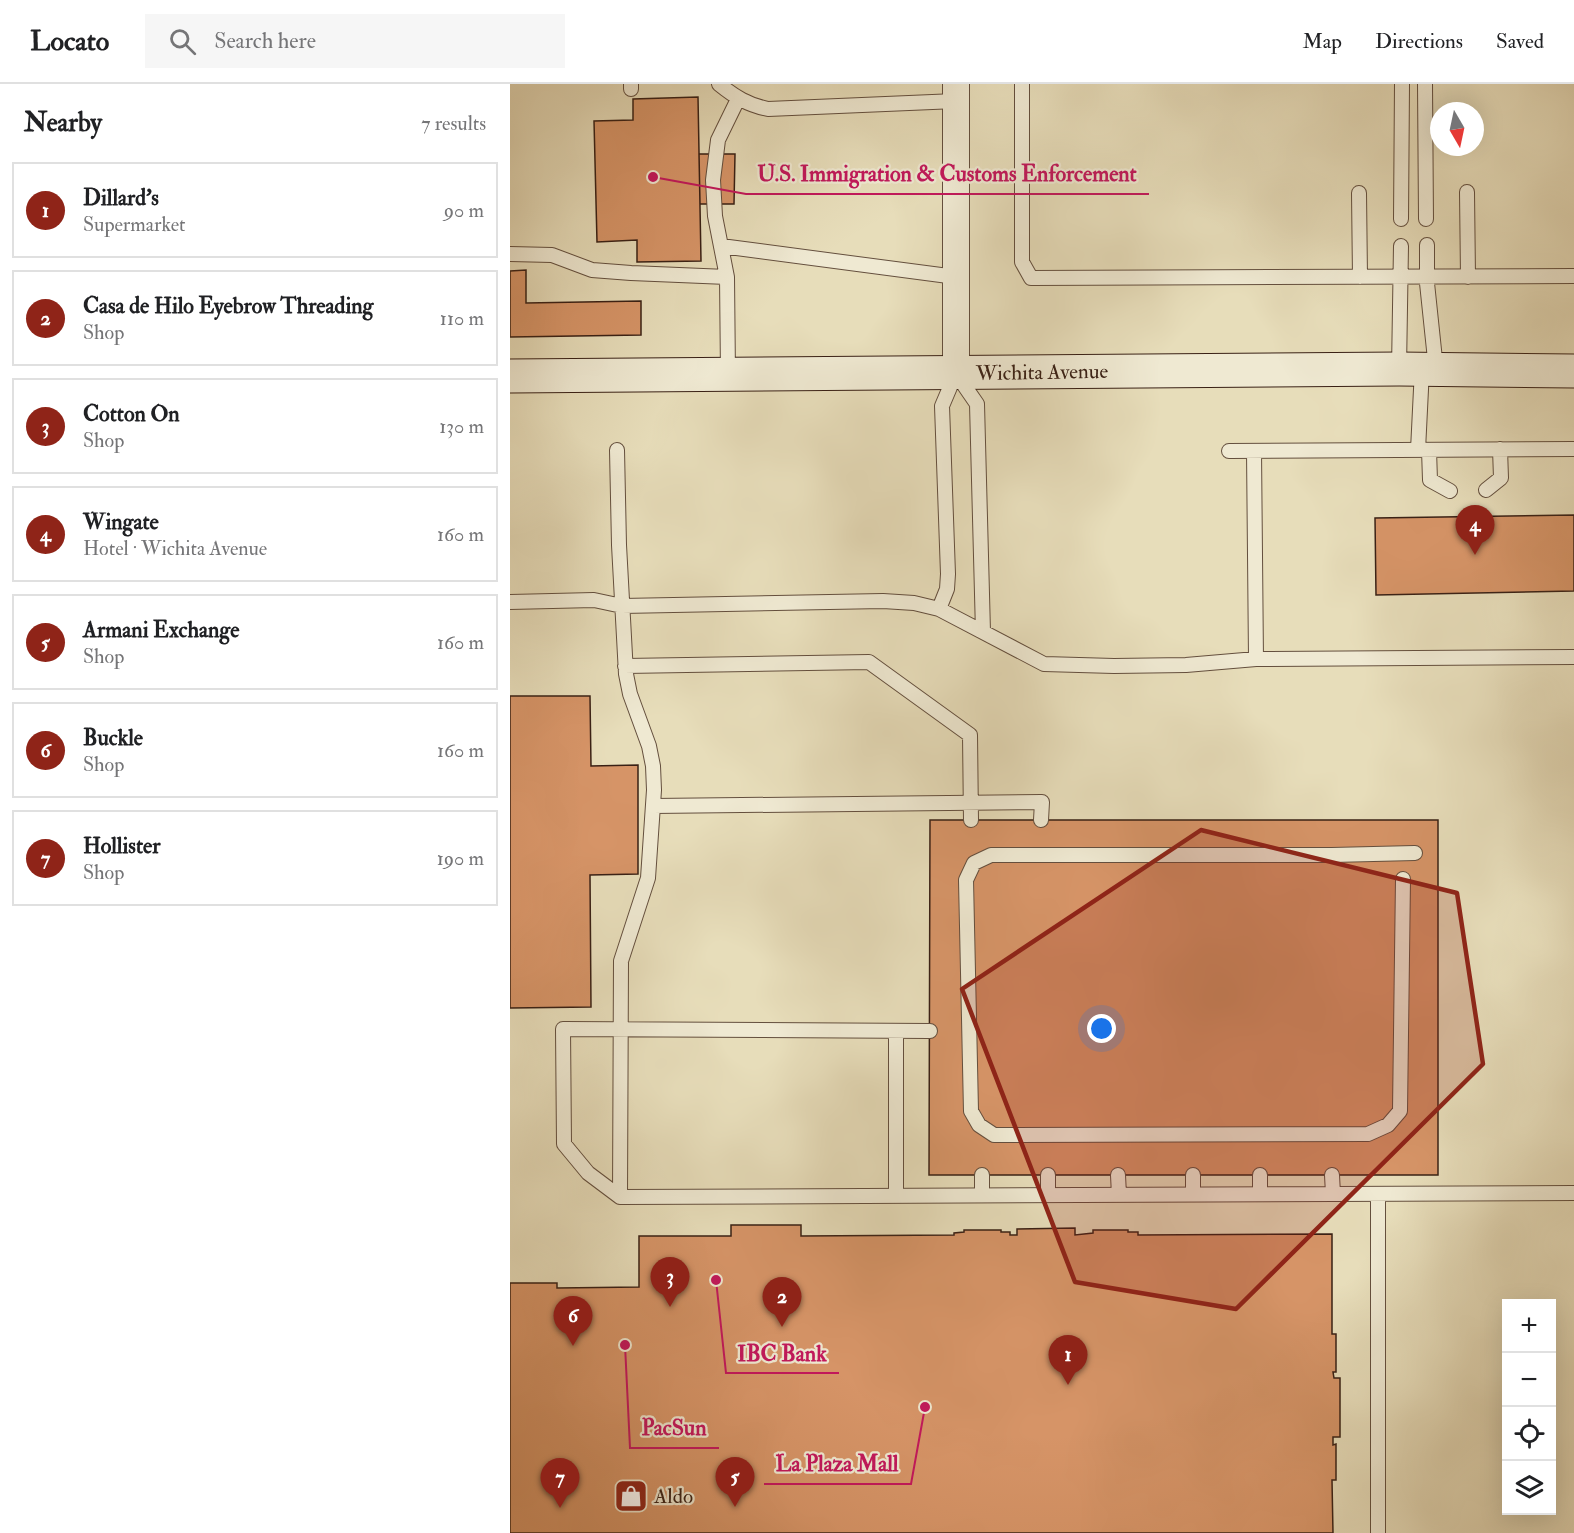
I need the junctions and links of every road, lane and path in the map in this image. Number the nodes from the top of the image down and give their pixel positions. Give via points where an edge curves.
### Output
1 (719, 84) edge
2 (1022, 84) edge
3 (1402, 84) edge
4 (1425, 84) edge
5 (956, 92) edge
6 (738, 99) junction
7 (1467, 192) dead end
8 (1359, 193) dead end
9 (1401, 219) dead end
10 (1426, 219) dead end
11 (1427, 245) dead end
12 (721, 246) junction
13 (1401, 246) dead end
14 (510, 254) edge
15 (1574, 276) edge
16 (727, 277) junction
17 (956, 277) junction
18 (1360, 277) junction
19 (1401, 277) junction
20 (1427, 277) junction
21 (1468, 277) junction
22 (1419, 369) junction
23 (1574, 371) edge
24 (956, 373) junction
25 (728, 375) junction
26 (510, 376) edge
27 (1500, 449) junction
28 (1574, 449) edge
29 (617, 450) dead end
30 (1424, 450) junction
31 (1229, 451) dead end
32 (1254, 451) junction
33 (1486, 490) dead end
34 (1450, 491) dead end
35 (510, 602) edge
36 (622, 606) junction
37 (939, 609) junction
38 (983, 632) junction
39 (1574, 657) edge
40 (1256, 659) junction
41 (625, 666) junction
42 (971, 802) junction
43 (653, 806) junction
44 (971, 820) dead end
45 (1041, 820) dead end
46 (1415, 853) dead end
47 (1403, 879) dead end
48 (619, 1030) junction
49 (930, 1031) dead end
50 (896, 1032) junction
51 (982, 1175) dead end
52 (1048, 1175) dead end
53 (1118, 1175) dead end
54 (1193, 1175) dead end
55 (1260, 1175) dead end
56 (1332, 1175) dead end
57 (1574, 1193) edge
58 (1193, 1194) junction
59 (1260, 1194) junction
60 (1333, 1194) junction
61 (1378, 1194) junction
62 (896, 1195) junction
63 (982, 1195) junction
64 (1048, 1195) junction
65 (1119, 1195) junction
66 (620, 1197) junction
67 (1378, 1533) edge

1 - 6 lane
2 - 18 lane via 1022,262 1031,278
3 - 9 lane
4 - 10 lane
5 - 6 lane via 768,108
5 - 17 street
6 - 12 lane via 718,140 713,180
7 - 21 lane
8 - 18 lane
11 - 20 lane
12 - 16 lane
12 - 17 lane
13 - 19 lane
14 - 16 lane via 552,255 592,270
15 - 21 lane
16 - 25 lane
17 - 24 street
18 - 19 lane
19 - 20 lane
19 - 22 lane
20 - 21 lane
20 - 22 lane
22 - 23 main road, Wichita Avenue
22 - 24 main road, Wichita Avenue
22 - 30 lane
24 - 25 main road, Wichita Avenue
24 - 37 lane via 942,406 948,574
24 - 38 lane via 977,404
25 - 26 main road, Wichita Avenue
27 - 28 lane
27 - 30 lane
27 - 33 lane via 1501,478
29 - 36 lane
30 - 32 lane
30 - 34 lane via 1430,480
31 - 32 lane
32 - 40 lane
35 - 36 lane via 594,600
36 - 37 lane via 883,601
36 - 41 lane
37 - 38 lane
38 - 40 lane via 1044,664 1174,666
39 - 40 lane
41 - 42 lane via 869,662 970,735
41 - 43 lane via 630,694 649,746
42 - 43 lane
42 - 44 lane
42 - 45 lane via 1042,802
43 - 48 lane via 648,878 621,961
46 - 47 lane via 991,855 974,863 966,880 971,1112 979,1125 994,1135 1368,1134 1388,1125 1400,1112
48 - 50 lane
48 - 66 lane
48 - 66 lane via 563,1029 563,1041 564,1144 588,1173
49 - 50 lane
50 - 62 lane
51 - 63 lane
52 - 64 lane
53 - 65 lane
54 - 58 lane
55 - 59 lane
56 - 60 lane
57 - 61 lane
58 - 59 lane
58 - 65 lane
59 - 60 lane
60 - 61 lane
61 - 67 lane
62 - 63 lane
62 - 66 lane
63 - 64 lane
64 - 65 lane

